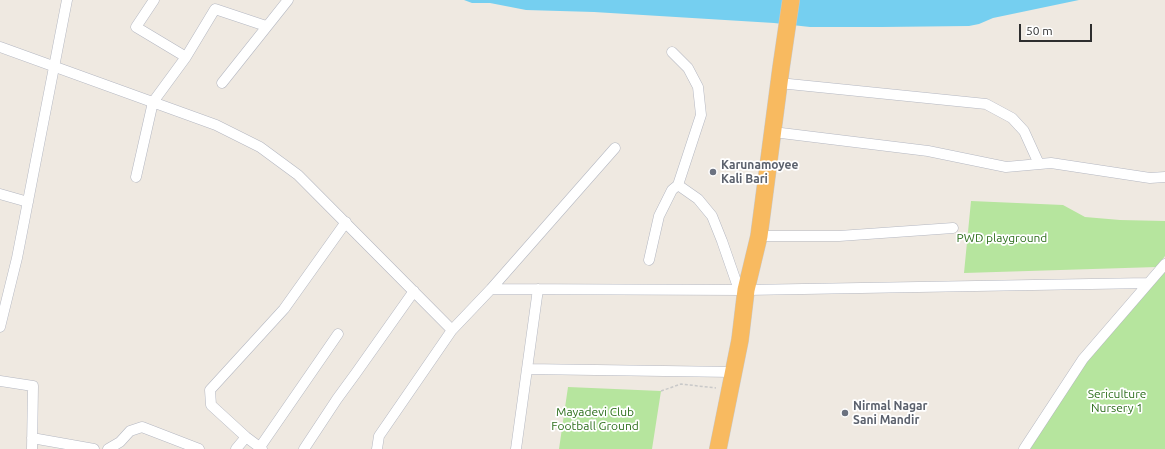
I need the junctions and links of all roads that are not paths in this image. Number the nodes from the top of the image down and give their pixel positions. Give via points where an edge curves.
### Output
1 (67, 0) edge
2 (154, 0) edge
3 (288, 0) edge
4 (791, 0) edge
5 (266, 26) junction
6 (0, 47) edge
7 (672, 52) dead end
8 (186, 56) junction
9 (54, 66) junction
10 (780, 75) junction
11 (222, 83) dead end
12 (153, 102) junction
13 (773, 132) junction
14 (614, 148) dead end
15 (1039, 164) junction
16 (136, 177) dead end
17 (1165, 178) edge
18 (678, 184) junction
19 (0, 194) edge
20 (28, 202) junction
21 (346, 222) junction
22 (953, 228) dead end
23 (759, 236) junction
24 (649, 260) dead end
25 (1165, 264) edge
26 (1148, 283) junction
27 (491, 289) junction
28 (538, 289) junction
29 (743, 290) junction
30 (414, 291) junction
31 (0, 327) edge
32 (452, 330) junction
33 (338, 334) dead end
34 (527, 369) junction
35 (733, 372) junction
36 (0, 381) edge
37 (246, 437) junction
38 (32, 438) junction
39 (261, 448) edge
40 (32, 449) edge
41 (94, 449) edge
42 (108, 449) edge
43 (199, 449) edge
44 (236, 449) edge
45 (304, 449) edge
46 (377, 449) edge
47 (516, 449) edge
48 (718, 449) edge
49 (1024, 449) edge

1 - 9 street
2 - 8 street via 136,27
3 - 5 street
4 - 10 highway
5 - 8 street via 214,9
5 - 11 street
6 - 9 street
7 - 18 street via 688,68 698,87 701,115
8 - 12 street
9 - 12 street
9 - 20 street
10 - 13 highway
10 - 15 street via 986,104 1012,118 1024,131
12 - 16 street
12 - 21 street via 216,125 260,147 298,175
13 - 15 street via 928,151 1006,168
13 - 23 highway
14 - 27 street
15 - 17 street via 1051,163
18 - 24 street via 672,190 659,216
18 - 29 street via 698,199 712,216
19 - 20 street
20 - 31 street
21 - 30 street
21 - 37 street via 284,309 210,390 212,405
22 - 23 street via 840,236
23 - 29 highway
25 - 26 street
26 - 29 street
26 - 49 street via 1083,359
27 - 28 street
27 - 32 street
28 - 29 street
28 - 34 street
29 - 35 highway via 740,340
30 - 32 street
30 - 45 street
32 - 46 street via 379,436
33 - 39 street
34 - 35 street
34 - 47 street
35 - 48 highway
36 - 38 street via 33,386
37 - 39 street
37 - 44 street
38 - 40 street
38 - 41 street
42 - 43 street via 120,442 130,431 142,427

